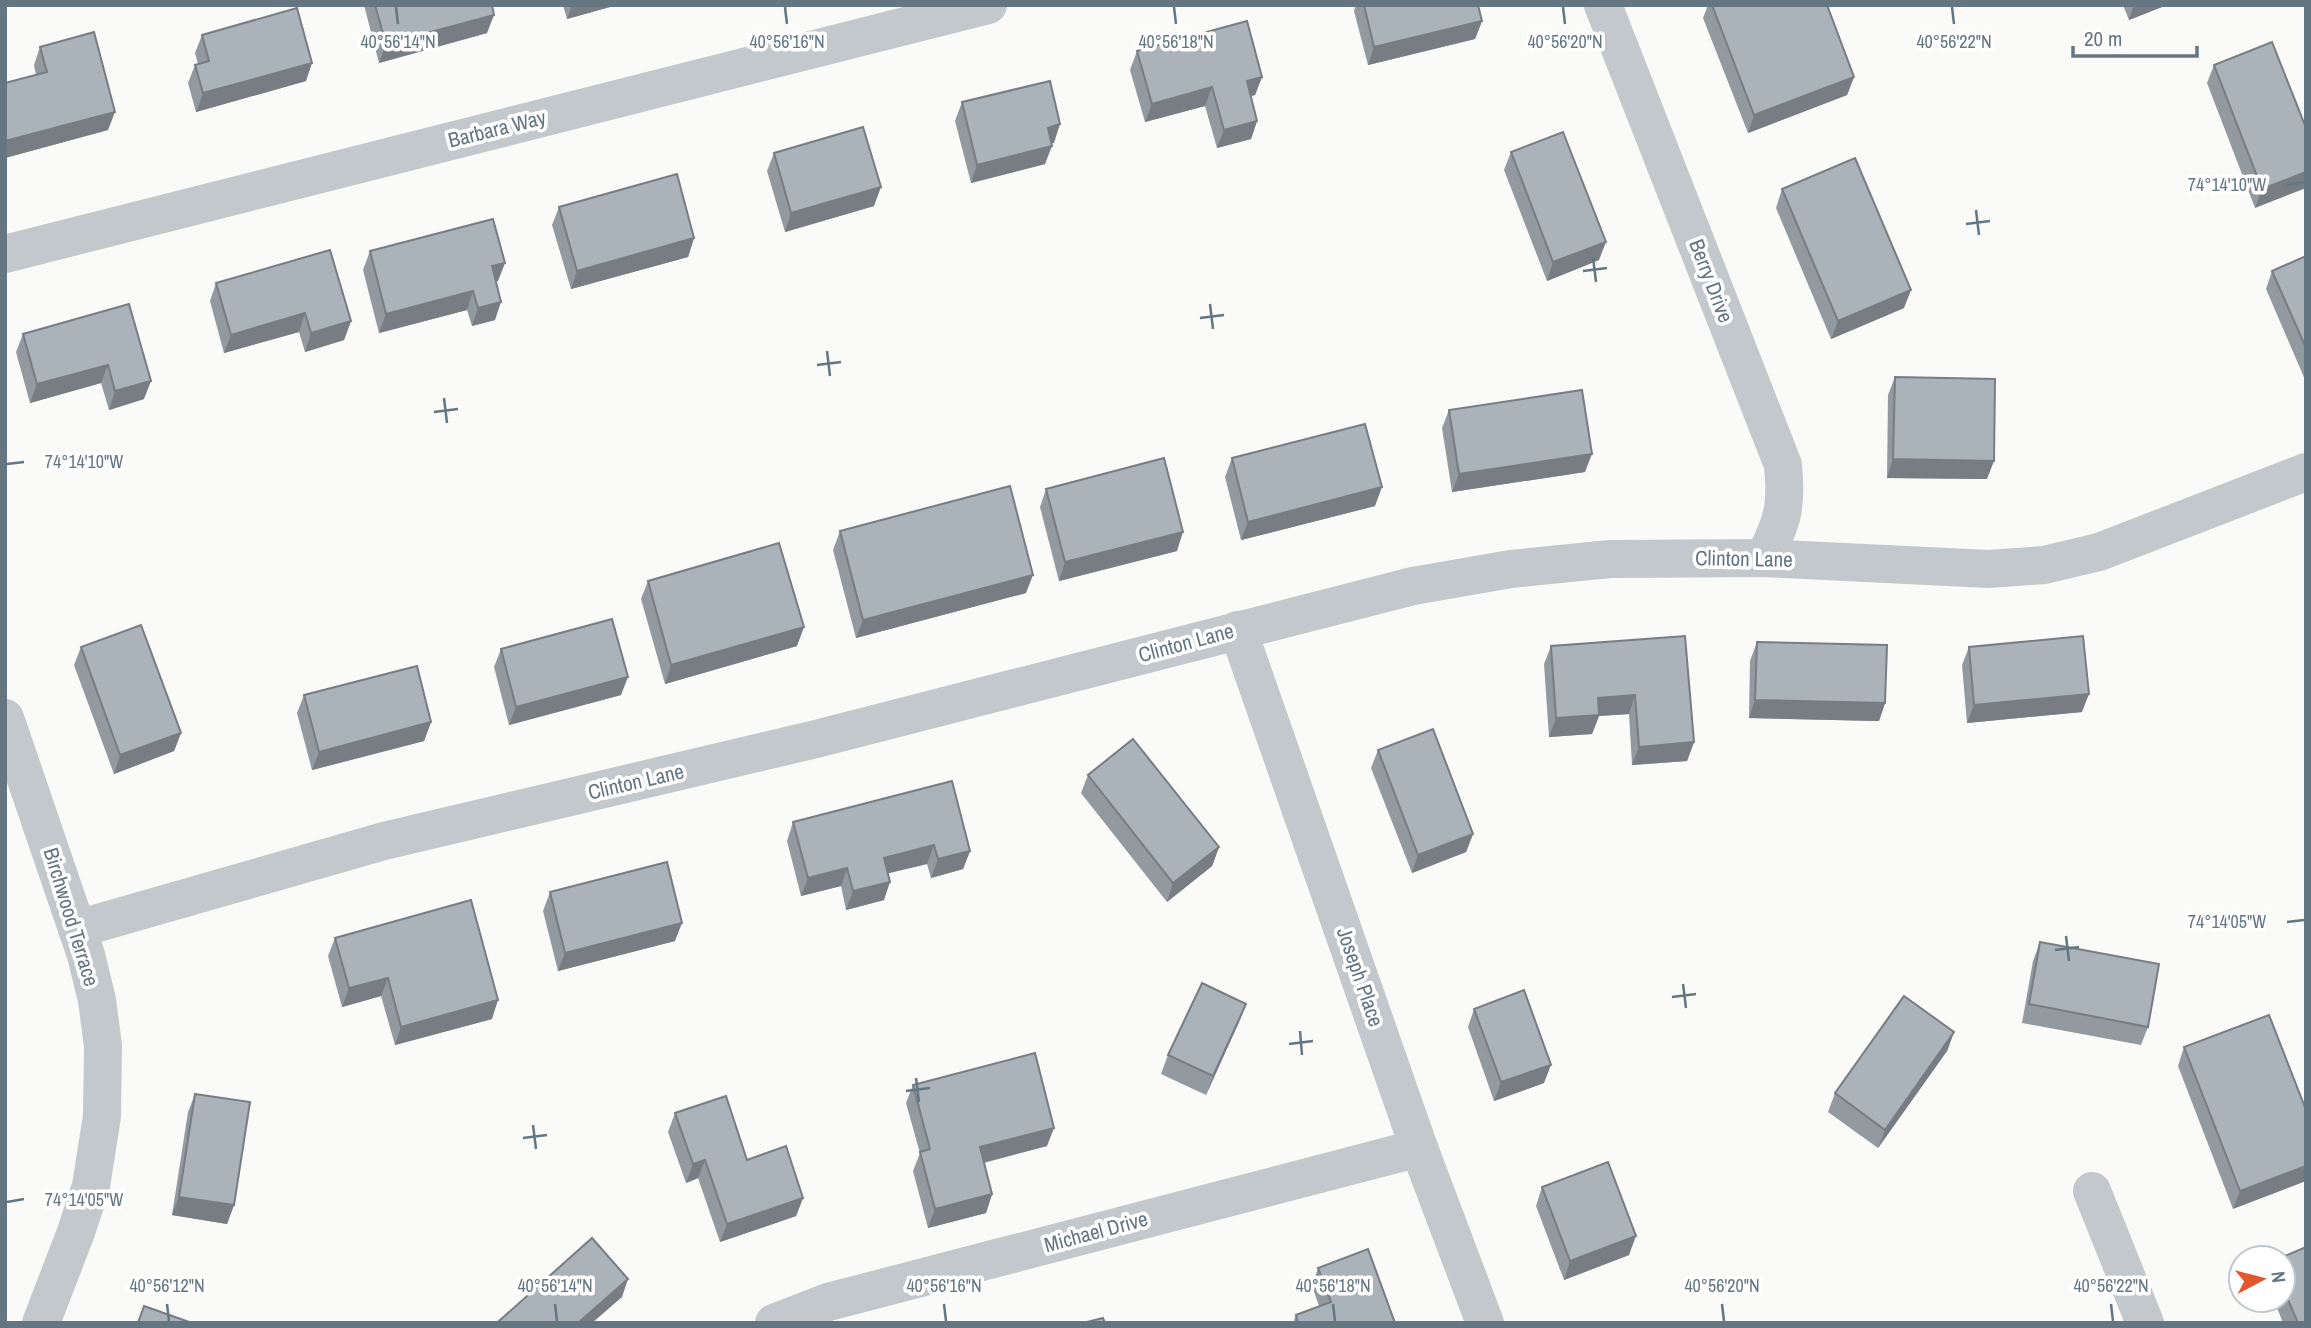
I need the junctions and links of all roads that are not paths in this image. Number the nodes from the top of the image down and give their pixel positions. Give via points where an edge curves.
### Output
1 (989, 5) edge
2 (1603, 5) edge
3 (5, 254) edge
4 (2306, 472) edge
5 (1764, 558) junction
6 (1238, 630) junction
7 (5, 718) edge
8 (77, 929) junction
9 (1419, 1148) junction
10 (2092, 1191) dead end
11 (41, 1323) edge
12 (774, 1323) edge
13 (1485, 1323) edge
14 (2145, 1323) edge

1 - 3 street, Barbara Way
2 - 5 street, Berry Drive via 1783,464 1786,497 1779,529
4 - 5 street, Clinton Lane via 2099,552 2044,565 1989,569
5 - 6 street, Clinton Lane via 1609,559 1511,569 1413,586
6 - 8 street, Clinton Lane via 816,739 384,841
6 - 9 street, Joseph Place
7 - 8 street, Birchwood Terrace
8 - 11 street, Birchwood Terrace via 97,1000 103,1046 102,1116 91,1186
9 - 12 street, Michael Drive via 828,1302
9 - 13 street, Joseph Place
10 - 14 street

